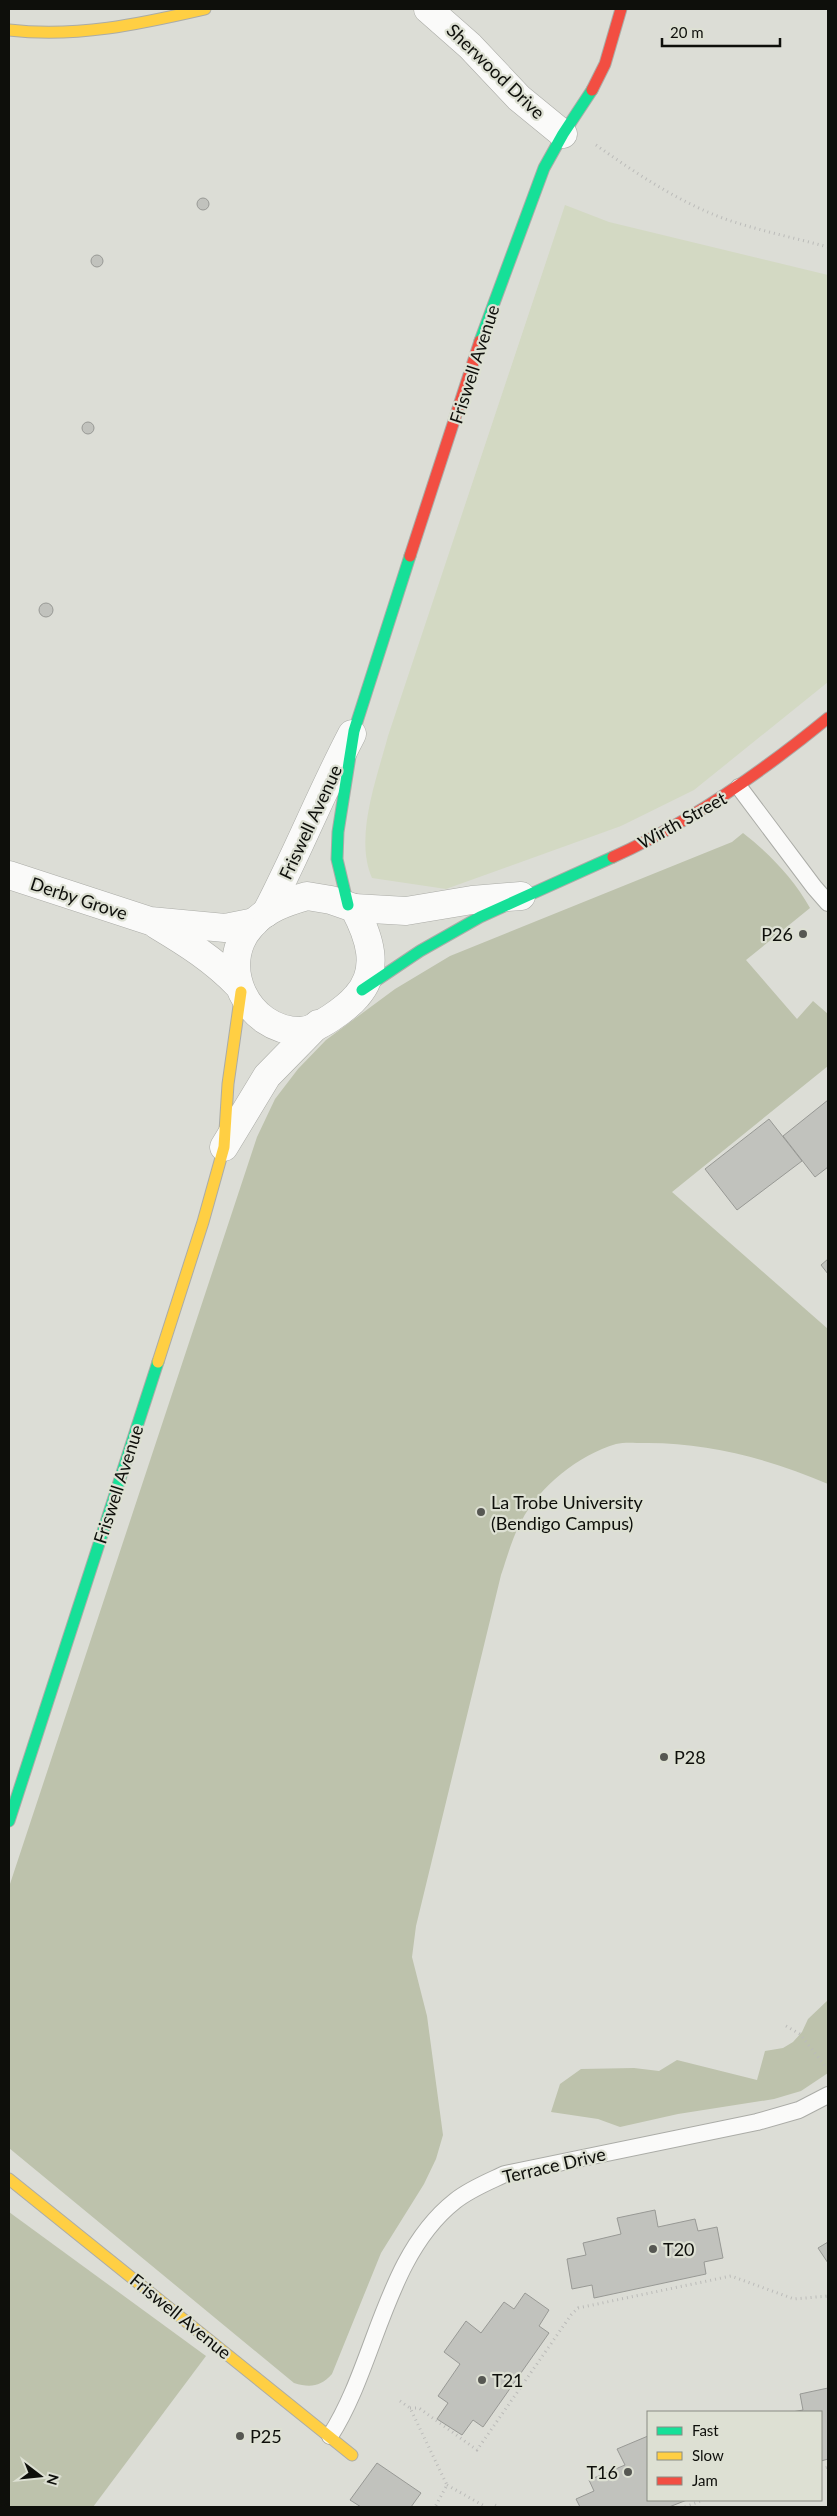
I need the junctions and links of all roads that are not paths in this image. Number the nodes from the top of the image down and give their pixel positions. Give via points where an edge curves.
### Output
1 (206, 9) edge
2 (428, 9) edge
3 (621, 9) edge
4 (9, 30) edge
5 (566, 129) junction
6 (828, 718) edge
7 (354, 731) junction
8 (739, 787) junction
9 (9, 875) edge
10 (521, 896) junction
11 (828, 903) edge
12 (351, 906) junction
13 (260, 917) junction
14 (150, 921) junction
15 (240, 988) junction
16 (362, 990) junction
17 (318, 1024) junction
18 (224, 1147) junction
19 (9, 1821) edge
20 (828, 2094) edge
21 (9, 2179) edge
22 (330, 2436) junction
23 (352, 2455) dead end

1 - 4 street via 93,32 30,34
2 - 5 street, Sherwood Drive via 470,46 519,98
3 - 5 street, Friswell Avenue via 605,64 593,89
5 - 7 street, Friswell Avenue via 544,168 482,334
6 - 8 street, Wirth Street
7 - 12 street, Friswell Avenue via 338,832 337,859
7 - 13 street, Friswell Avenue via 327,782 287,873
8 - 10 street, Wirth Street via 636,846
8 - 11 lane
9 - 14 street, Derby Grove
10 - 12 street, Wirth Street via 406,911
10 - 16 street, Wirth Street via 437,939
12 - 13 street via 307,896 284,902
12 - 16 street via 365,928 371,949 370,970
13 - 14 street, Derby Grove via 225,928
13 - 15 street via 240,944 236,964
14 - 15 street, Derby Grove via 205,955
15 - 17 street via 247,1003 261,1018 279,1027 301,1031
15 - 18 street, Friswell Avenue
16 - 17 street via 348,1006
17 - 18 street, Friswell Avenue via 267,1076
18 - 19 street, Friswell Avenue via 200,1231
20 - 22 lane, Terrace Drive via 799,2110 757,2122 505,2174 468,2191 436,2220 401,2273 345,2410
21 - 22 street, Friswell Avenue
22 - 23 street, Friswell Avenue

